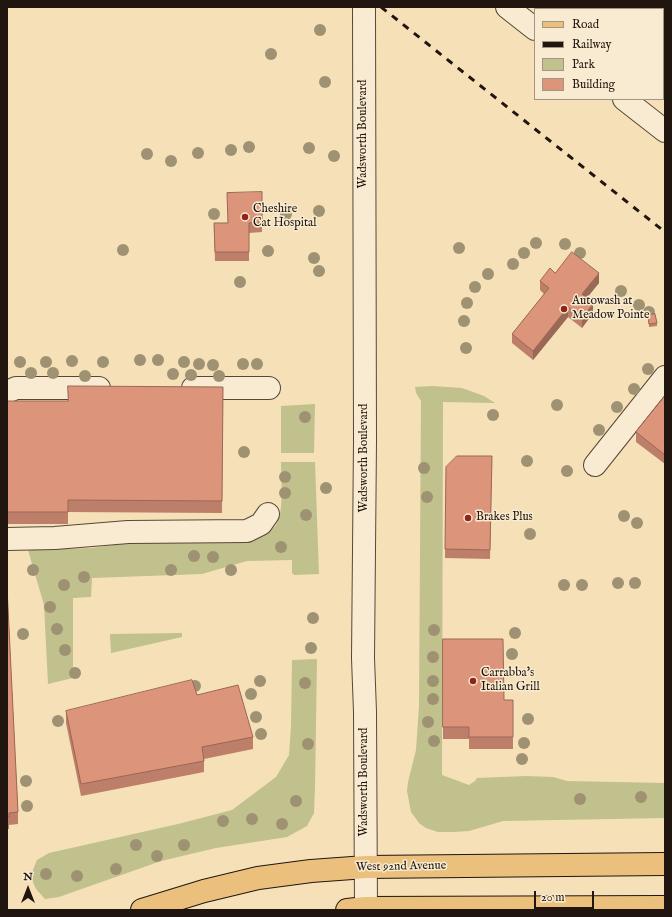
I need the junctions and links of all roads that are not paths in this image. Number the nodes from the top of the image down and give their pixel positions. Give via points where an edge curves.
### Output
1 (364, 7) edge
2 (507, 7) edge
3 (534, 28) edge
4 (625, 100) edge
5 (665, 131) edge
6 (665, 377) edge
7 (119, 388) edge
8 (174, 388) edge
9 (269, 388) dead end
10 (7, 392) edge
11 (595, 465) dead end
12 (268, 514) dead end
13 (7, 539) edge
14 (665, 864) edge
15 (366, 867) junction
16 (665, 907) edge
17 (360, 909) edge
18 (142, 910) edge

1 - 15 street, Wadsworth Boulevard via 363,658
2 - 3 street
4 - 5 street
6 - 11 street
7 - 10 street via 16,388
8 - 9 street
12 - 13 street via 261,524 247,531 128,532
14 - 15 main road, West 92nd Avenue
15 - 17 street, Wadsworth Boulevard
15 - 18 main road, West 92nd Avenue via 258,878
16 - 17 main road

